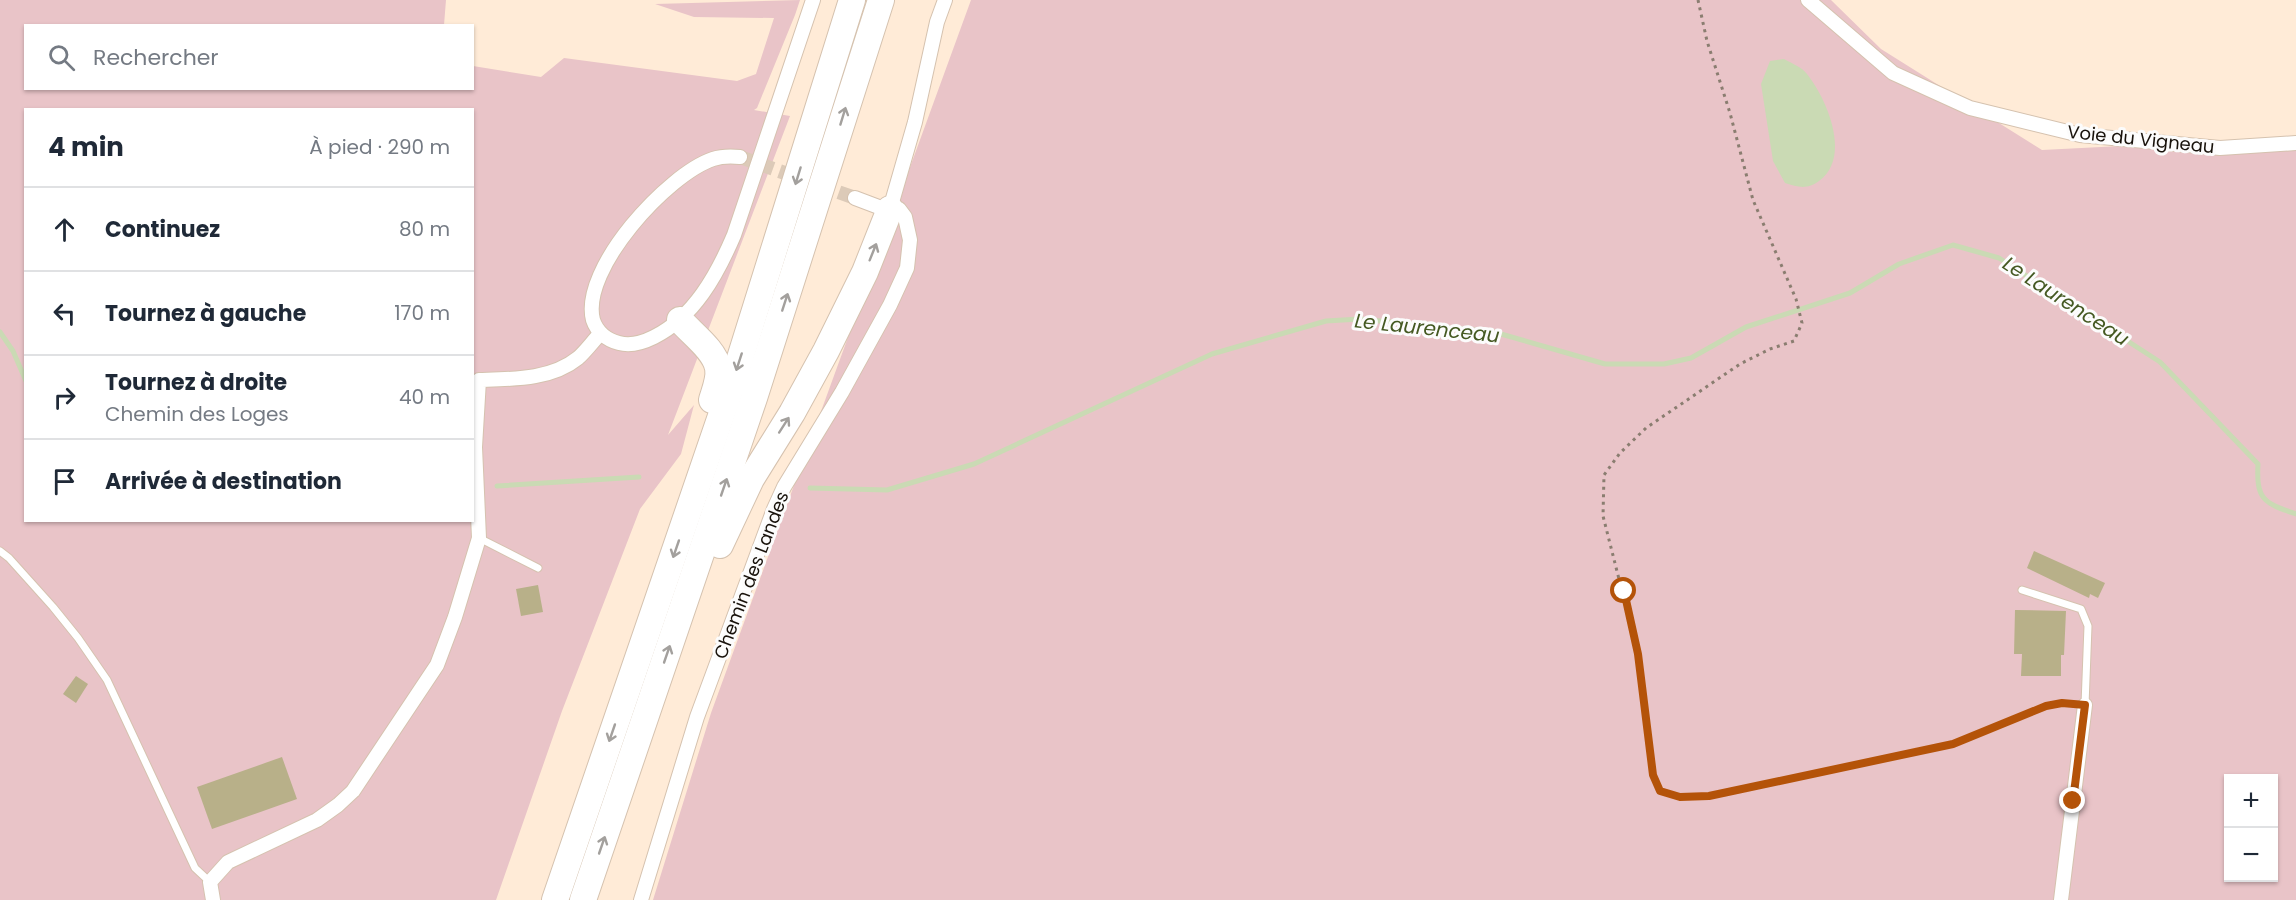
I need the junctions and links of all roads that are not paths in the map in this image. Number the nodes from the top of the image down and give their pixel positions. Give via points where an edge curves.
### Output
1 (813, 0) edge
2 (852, 0) edge
3 (881, 0) edge
4 (945, 0) edge
5 (1808, 0) edge
6 (2296, 143) edge
7 (740, 157) tunnel mouth
8 (855, 198) tunnel mouth
9 (890, 209) junction
10 (680, 320) junction
11 (600, 334) junction
12 (476, 379) edge
13 (695, 494) junction
14 (479, 538) junction
15 (0, 551) edge
16 (538, 568) dead end
17 (692, 582) junction
18 (2022, 590) dead end
19 (2085, 705) joint
20 (210, 882) junction
21 (213, 900) edge
22 (555, 900) edge
23 (583, 900) edge
24 (641, 900) edge
25 (2061, 900) edge

1 - 10 street via 723,261 701,297
2 -> 13 highway
17 -> 3 highway
4 - 9 street
5 - 6 street, Voie du Vigneau via 1893,73 1970,108 2080,135 2220,148
7 - 11 street via 711,159 641,213 600,274 592,307
8 - 9 street
17 -> 9 highway via 712,565 751,479 821,361 865,272
9 - 24 street, Chemin des Landes via 899,209 905,217 910,240 907,268 842,393 774,510 697,717
10 - 11 street via 634,344 611,341
10 - 13 highway via 715,358 718,368 716,388 693,462
11 - 12 street via 579,357 556,370 516,378
12 - 14 street
13 -> 22 highway
14 - 16 lane
14 - 20 street via 437,665 353,791 317,820 228,862
15 - 20 lane via 53,607 107,680 195,868
23 -> 17 highway
18 - 19 lane via 2081,609 2088,626
19 - 25 street
20 - 21 street

